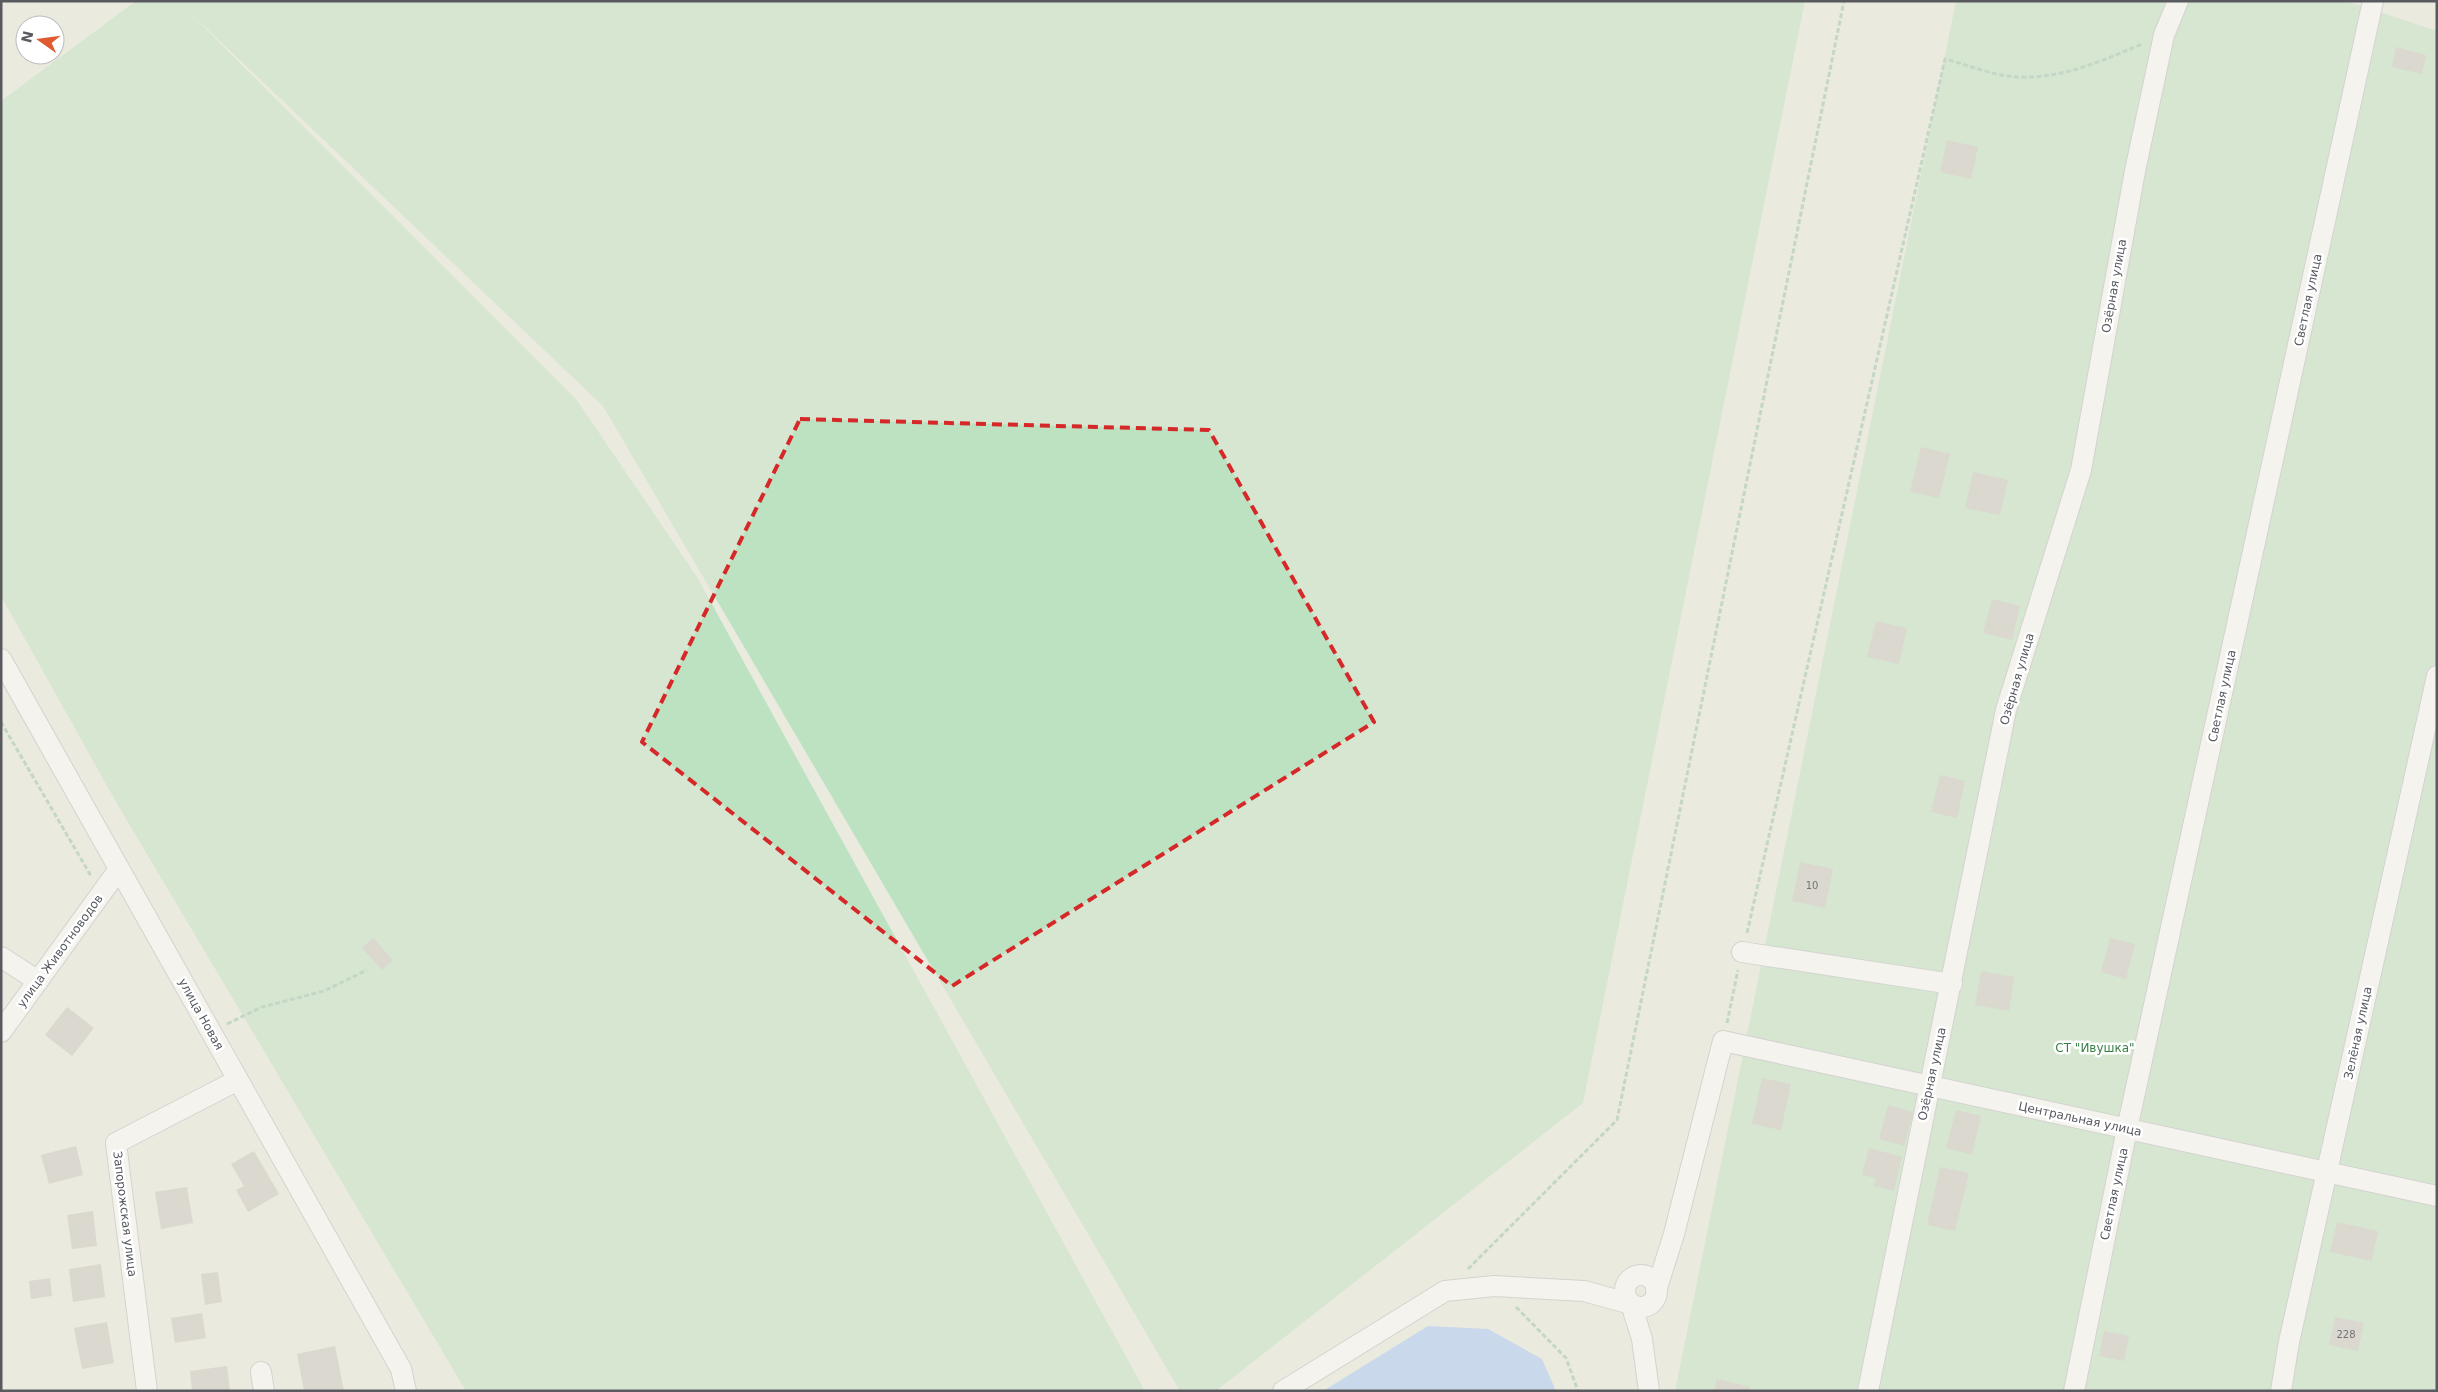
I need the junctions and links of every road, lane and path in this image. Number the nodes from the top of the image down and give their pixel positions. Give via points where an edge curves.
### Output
1 (1844, 1) edge
2 (2178, 1) edge
3 (2373, 1) edge
4 (2164, 35) junction
5 (1, 660) edge
6 (2437, 676) edge
7 (1, 722) edge
8 (119, 869) junction
9 (101, 894) junction
10 (1742, 952) junction
11 (1, 957) edge
12 (367, 970) dead end
13 (38, 981) junction
14 (1952, 984) junction
15 (1, 1032) edge
16 (211, 1032) junction
17 (1723, 1041) junction
18 (238, 1080) junction
19 (1928, 1087) junction
20 (2128, 1129) junction
21 (2327, 1172) junction
22 (2437, 1196) edge
23 (1674, 1234) junction
24 (1636, 1276) junction
25 (1494, 1286) junction
26 (1445, 1291) junction
27 (1584, 1291) junction
28 (1656, 1294) junction
29 (1631, 1304) junction
30 (1642, 1339) junction
31 (147, 1391) edge
32 (406, 1391) edge
33 (1283, 1391) edge
34 (1578, 1391) edge
35 (1649, 1391) edge
36 (1868, 1391) edge
37 (2074, 1391) edge
38 (2281, 1391) edge

1 - 26 path via 1616,1120
2 - 4 street, Озёрная улица
3 - 20 street, Светлая улица
4 - 10 path via 2061,75 2001,75 1945,59
4 - 14 street, Озёрная улица via 2135,171 2081,470 2006,710
5 - 8 street, улица Новая
6 - 21 street, Зелёная улица
7 - 9 path
8 - 9 street, улица Животноводов
8 - 16 street, улица Новая
9 - 13 street, улица Животноводов
10 - 14 street
10 - 17 path
11 - 13 street
12 - 16 path via 324,990 262,1007
13 - 15 street, улица Животноводов
14 - 19 street, Озёрная улица
16 - 18 street, улица Новая
17 - 19 street, Центральная улица
17 - 23 street
18 - 31 street, Запорожская улица via 116,1143
18 - 32 street, улица Новая via 401,1369
19 - 20 street, Центральная улица
19 - 36 street, Озёрная улица
20 - 21 street, Центральная улица
20 - 37 street, Светлая улица
21 - 22 street, Центральная улица
21 - 38 street, Зелёная улица
23 - 24 street
23 - 28 street
24 - 27 street
24 - 28 street via 1644,1276 1653,1282
24 - 29 street via 1629,1280 1625,1290
25 - 26 street
25 - 27 street
25 - 34 path via 1566,1358
26 - 33 street
27 - 29 street
28 - 29 street via 1645,1307
28 - 30 street
29 - 30 street
30 - 35 street

